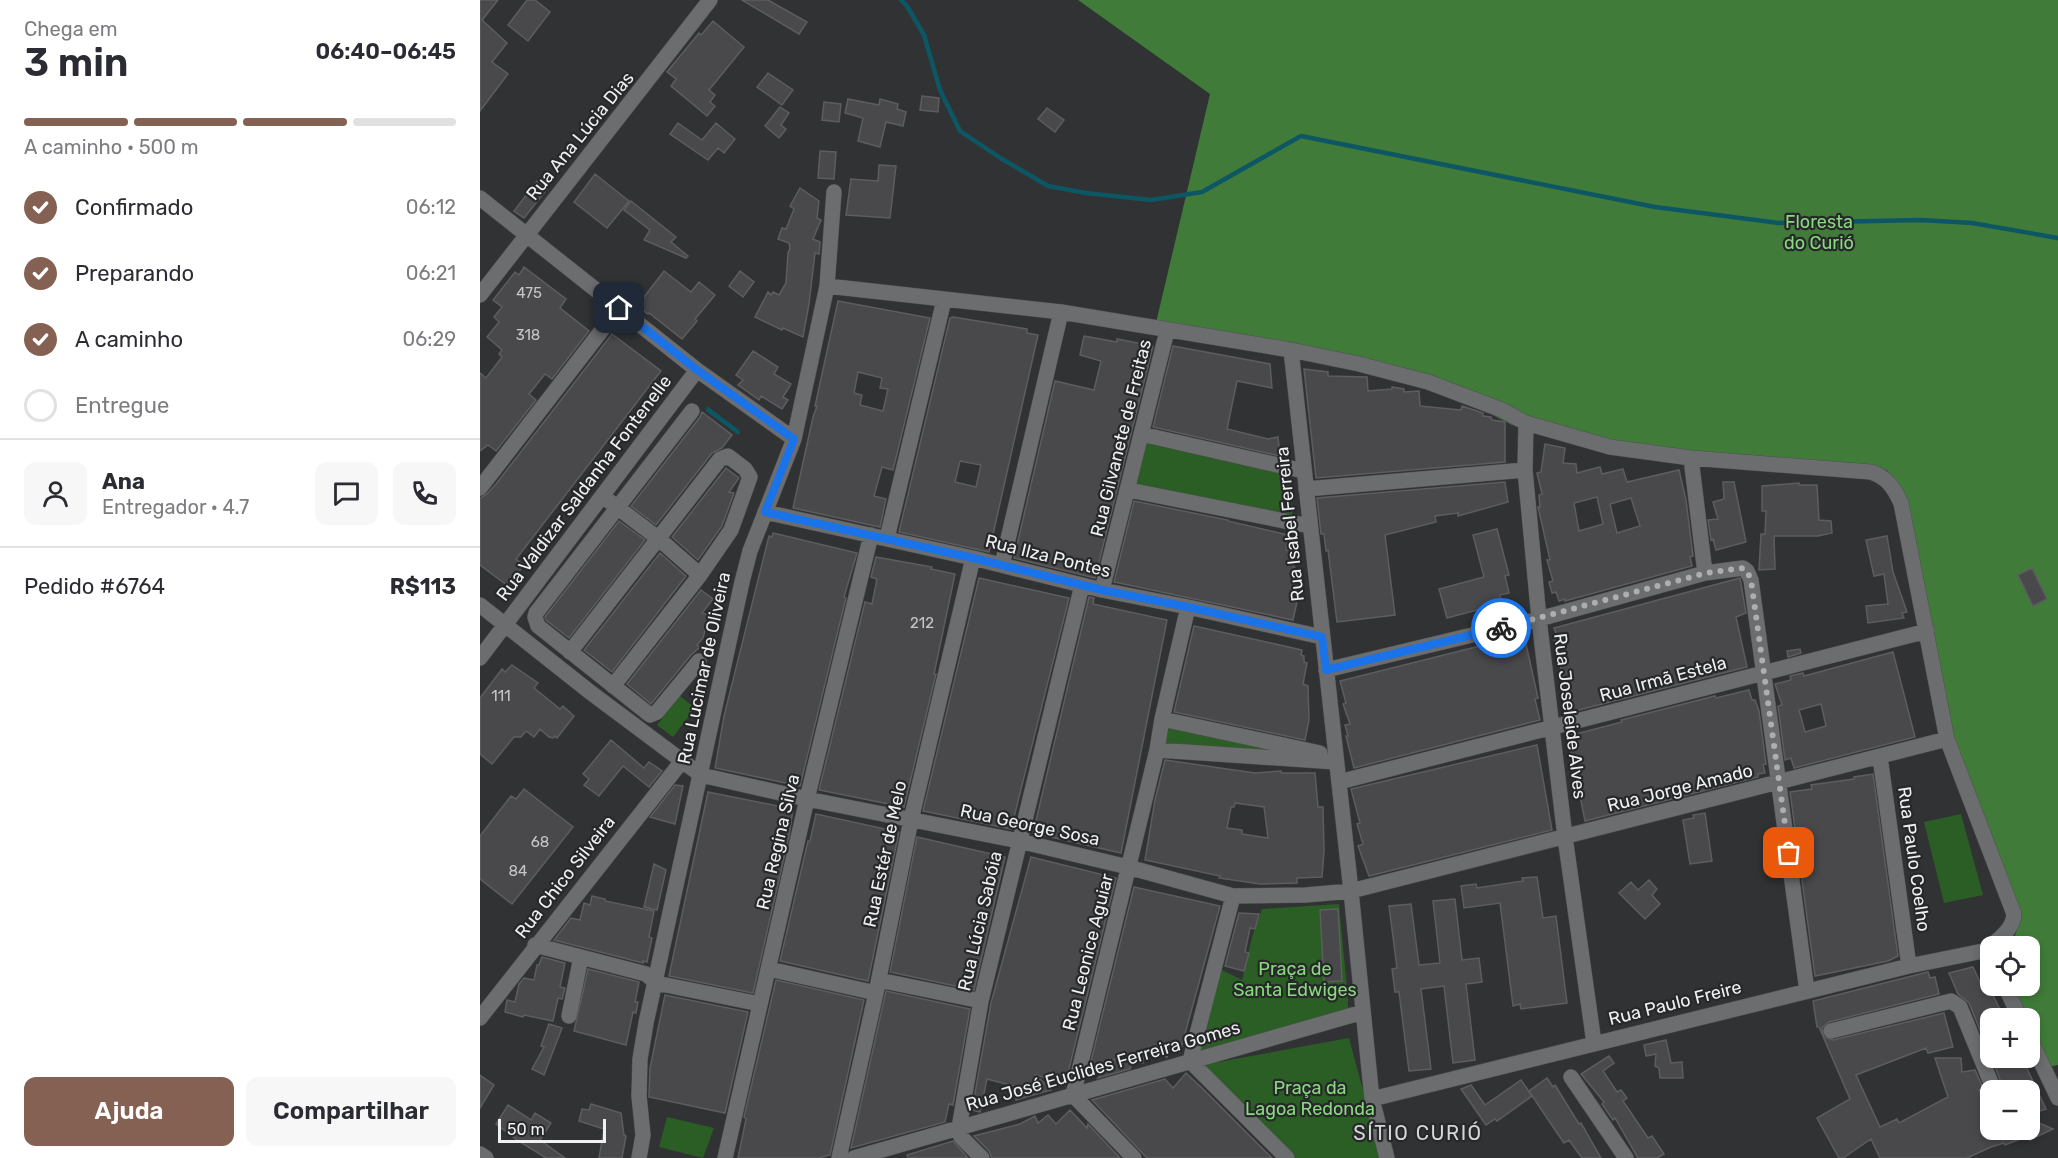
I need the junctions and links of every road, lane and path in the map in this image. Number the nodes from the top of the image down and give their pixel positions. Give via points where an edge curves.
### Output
1 (710, 0) edge
2 (834, 192) dead end
3 (480, 198) edge
4 (526, 235) junction
5 (827, 286) junction
6 (480, 295) edge
7 (944, 300) junction
8 (619, 308) junction
9 (1061, 312) junction
10 (1167, 331) junction
11 (1291, 350) junction
12 (697, 370) junction
13 (692, 411) dead end
14 (1526, 423) junction
15 (1141, 434) junction
16 (794, 439) junction
17 (1690, 458) junction
18 (1525, 470) junction
19 (1304, 471) junction
20 (480, 488) edge
21 (1306, 489) junction
22 (1129, 490) junction
23 (602, 496) junction
24 (617, 507) junction
25 (765, 512) junction
26 (1310, 526) junction
27 (871, 535) junction
28 (887, 538) junction
29 (659, 539) junction
30 (973, 558) junction
31 (1002, 565) junction
32 (1706, 573) junction
33 (700, 574) junction
34 (1082, 585) junction
35 (1102, 590) junction
36 (480, 605) edge
37 (1188, 607) junction
38 (1539, 619) junction
39 (506, 624) junction
40 (1927, 631) junction
41 (1322, 637) junction
42 (570, 652) junction
43 (480, 658) edge
44 (699, 661) dead end
45 (1326, 670) junction
46 (1765, 673) junction
47 (613, 686) junction
48 (1162, 719) junction
49 (1554, 728) junction
50 (1947, 739) junction
51 (1157, 750) junction
52 (1880, 757) junction
53 (1335, 759) junction
54 (682, 761) junction
55 (701, 775) junction
56 (1339, 782) junction
57 (1779, 783) junction
58 (807, 799) junction
59 (911, 820) junction
60 (1565, 837) junction
61 (1019, 841) junction
62 (1128, 867) junction
63 (1351, 891) junction
64 (1233, 896) junction
65 (2003, 936) edge
66 (536, 945) junction
67 (1980, 952) edge
68 (581, 957) junction
69 (1909, 966) junction
70 (769, 969) junction
71 (656, 983) junction
72 (878, 987) junction
73 (1807, 991) junction
74 (981, 1001) junction
75 (760, 1004) junction
76 (1363, 1012) junction
77 (569, 1016) dead end
78 (480, 1018) edge
79 (1831, 1031) dead end
80 (1594, 1043) junction
81 (1980, 1045) edge
82 (2040, 1060) edge
83 (1190, 1061) junction
84 (1571, 1077) dead end
85 (1072, 1095) junction
86 (2058, 1098) edge
87 (1372, 1099) junction
88 (958, 1128) junction
89 (480, 1154) edge
90 (486, 1158) edge
91 (639, 1158) edge
92 (725, 1158) edge
93 (839, 1158) edge
94 (854, 1158) edge
95 (981, 1158) edge
96 (1134, 1158) edge
97 (1287, 1158) edge
98 (1387, 1158) edge
99 (1626, 1158) edge

1 - 4 street, Rua Ana Lúcia Dias
2 - 5 street, Rua Lucimar de Oliveira
3 - 4 street
4 - 6 street, Rua Ana Lúcia Dias
4 - 8 street
5 - 7 street
5 - 16 street, Rua Lucimar de Oliveira
7 - 9 street
7 - 28 street
8 - 12 street
8 - 20 street
9 - 10 street
9 - 31 street
10 - 11 street
10 - 15 street, Rua Gilvanete de Freitas
11 - 14 street via 1428,382
11 - 19 street, Rua Isabel Ferreira
12 - 16 street
12 - 23 street, Rua Valdizar Saldanha Fontenelle
13 - 24 street
14 - 17 street via 1610,447
14 - 18 street, Rua Joseleide Alves
15 - 19 street
15 - 22 street, Rua Gilvanete de Freitas
16 - 25 street, Rua Lucimar de Oliveira
17 - 32 street
17 - 40 street via 1871,472 1887,480 1901,503
18 - 21 street
18 - 38 street, Rua Joseleide Alves
19 - 21 street, Rua Isabel Ferreira
21 - 26 street, Rua Isabel Ferreira
22 - 26 street
22 - 35 street, Rua Gilvanete de Freitas
23 - 24 street
23 - 39 street, Rua Valdizar Saldanha Fontenelle
24 - 29 street
24 - 42 street via 536,613 538,626
25 - 27 street, Rua Ilza Pontes
25 - 55 street, Rua Lucimar de Oliveira via 742,582
26 - 41 street, Rua Isabel Ferreira
27 - 28 street, Rua Ilza Pontes
27 - 58 street, Rua Regina Silva
28 - 30 street, Rua Ilza Pontes
29 - 33 street
29 - 33 street via 720,459 728,456 745,469 750,477 735,524
29 - 42 street
30 - 31 street, Rua Ilza Pontes
30 - 59 street, Rua Estér de Melo
31 - 34 street, Rua Ilza Pontes
32 - 38 street
32 - 46 street via 1743,568 1747,571
33 - 47 street
34 - 35 street, Rua Ilza Pontes
34 - 61 street, Rua Lúcia Sabóia
35 - 37 street, Rua Ilza Pontes
36 - 39 street
37 - 41 street, Rua Ilza Pontes
37 - 48 street, Rua Leonice Aguiar
38 - 45 street
38 - 49 street, Rua Joseleide Alves
39 - 43 street, Rua Valdizar Saldanha Fontenelle
39 - 54 street
40 - 46 street, Rua Irmã Estela
40 - 50 street
41 - 45 street, Rua Isabel Ferreira
42 - 47 street
44 - 47 street via 654,714 650,715
45 - 53 street, Rua Isabel Ferreira
46 - 49 street, Rua Irmã Estela
46 - 57 street
48 - 51 street, Rua Leonice Aguiar
48 - 53 street
49 - 56 street, Rua Irmã Estela
49 - 60 street, Rua Joseleide Alves
50 - 52 street, Rua Jorge Amado
50 - 65 street via 2014,914
51 - 53 street
51 - 62 street, Rua Leonice Aguiar
52 - 57 street, Rua Jorge Amado
52 - 69 street, Rua Paulo Coelho
53 - 56 street, Rua Isabel Ferreira
54 - 55 street
54 - 66 street, Rua Chico Silveira
55 - 58 street, Rua George Sosa
55 - 71 street, Rua Lucimar de Oliveira
56 - 63 street, Rua Isabel Ferreira
57 - 60 street, Rua Jorge Amado
57 - 73 street
58 - 59 street, Rua George Sosa
58 - 70 street, Rua Regina Silva
59 - 61 street, Rua George Sosa
59 - 72 street, Rua Estér de Melo
60 - 63 street, Rua Jorge Amado
60 - 80 street, Rua Joseleide Alves
61 - 62 street, Rua George Sosa
61 - 74 street, Rua Lúcia Sabóia
62 - 64 street, Rua George Sosa
62 - 85 street, Rua Leonice Aguiar
63 - 64 street, Rua George Sosa
63 - 76 street, Rua Isabel Ferreira
64 - 83 street
66 - 68 street
66 - 78 street, Rua Chico Silveira
67 - 69 street, Rua Paulo Freire
68 - 71 street via 646,974
68 - 77 street
69 - 73 street, Rua Paulo Freire
70 - 72 street
70 - 75 street, Rua Regina Silva
71 - 75 street
71 - 91 street, Rua Lucimar de Oliveira via 640,1059 643,1135
72 - 74 street
72 - 93 street, Rua Estér de Melo
73 - 80 street, Rua Paulo Freire
74 - 88 street, Rua Lúcia Sabóia
75 - 92 street, Rua Regina Silva
76 - 83 street, Rua José Euclides Ferreira Gomes
76 - 87 street, Rua Isabel Ferreira
79 - 81 street via 1951,1001 1960,1007
80 - 87 street, Rua Paulo Freire
82 - 86 street
83 - 85 street, Rua José Euclides Ferreira Gomes
83 - 97 street
84 - 99 street
85 - 88 street, Rua José Euclides Ferreira Gomes
85 - 96 street
87 - 98 street, Rua Isabel Ferreira
88 - 94 street, Rua José Euclides Ferreira Gomes
88 - 95 street
89 - 90 street

